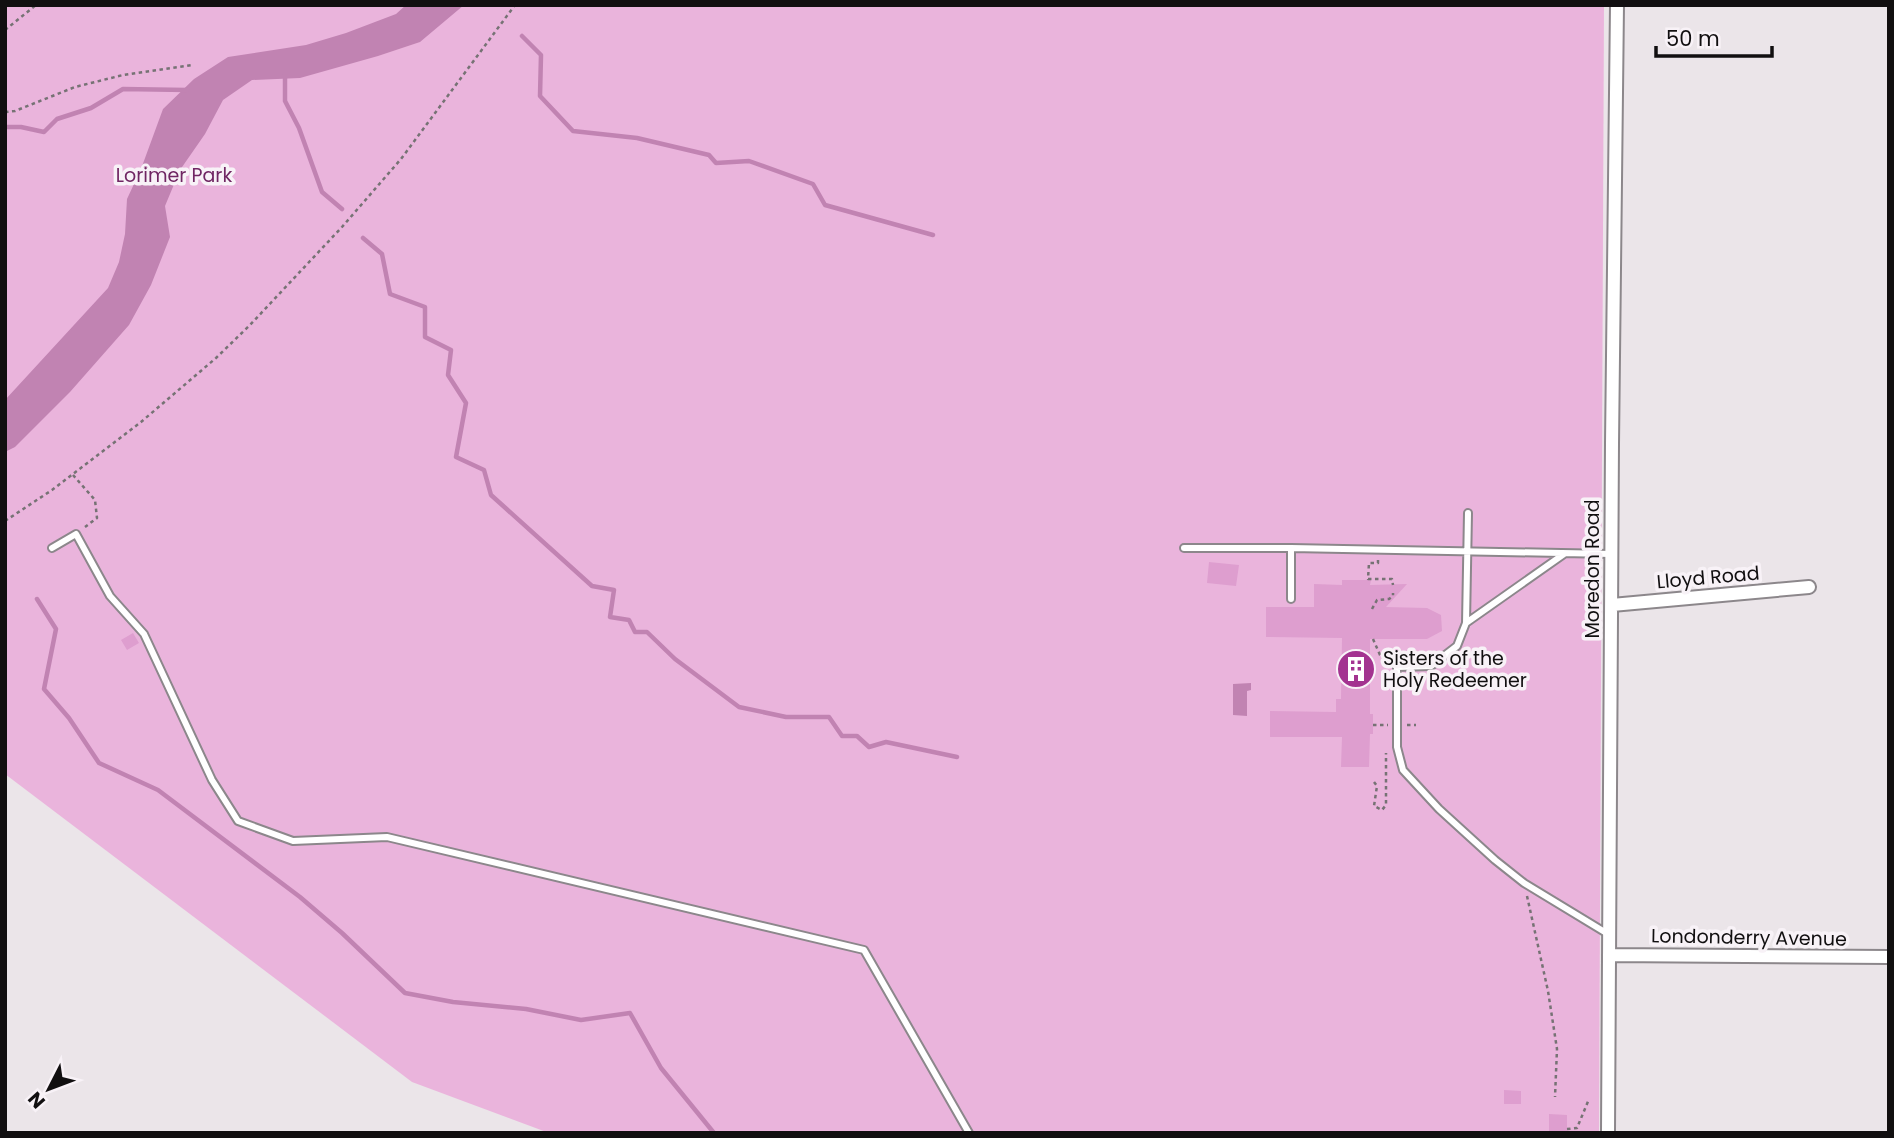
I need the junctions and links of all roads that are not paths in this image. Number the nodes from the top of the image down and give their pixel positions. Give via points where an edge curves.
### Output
1 (1617, 5) edge
2 (1468, 513) dead end
3 (52, 548) dead end
4 (1184, 548) dead end
5 (1292, 548) junction
6 (1468, 551) junction
7 (1566, 553) junction
8 (1612, 554) junction
9 (1809, 587) dead end
10 (1291, 599) dead end
11 (1612, 606) junction
12 (1465, 623) junction
13 (1609, 935) junction
14 (1609, 955) junction
15 (1889, 957) edge
16 (969, 1133) edge
17 (1608, 1133) edge

1 - 8 street, Moredon Road
2 - 6 lane
3 - 16 lane via 76,534 110,596 144,634 212,780 238,821 293,841 387,837 864,950
4 - 5 lane
5 - 6 lane
5 - 10 lane
6 - 7 lane
6 - 12 lane
7 - 8 lane
7 - 12 lane
8 - 11 street, Moredon Road
9 - 11 street, Lloyd Road
11 - 13 street, Moredon Road
12 - 13 lane via 1457,646 1431,666 1397,667 1397,747 1403,769 1495,860
13 - 14 street, Moredon Road
14 - 15 street, Londonderry Avenue
14 - 17 street, Moredon Road

